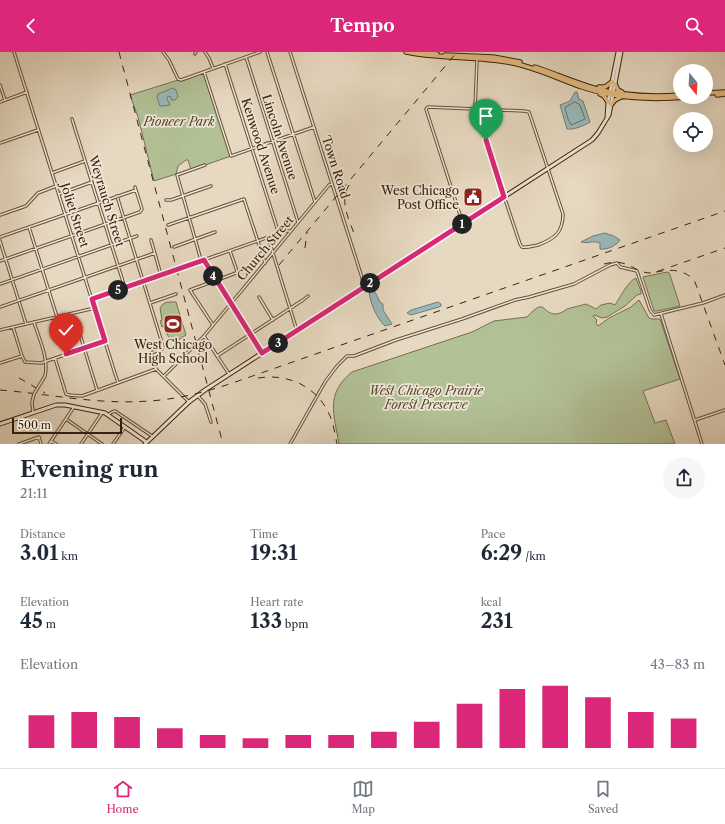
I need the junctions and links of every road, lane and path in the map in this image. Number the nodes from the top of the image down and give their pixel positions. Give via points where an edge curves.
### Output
1 (14, 52) edge
2 (163, 52) edge
3 (205, 52) edge
4 (260, 52) edge
5 (267, 52) edge
6 (290, 52) edge
7 (406, 52) edge
8 (419, 52) edge
9 (620, 52) edge
10 (246, 57) junction
11 (478, 57) junction
12 (225, 64) junction
13 (213, 68) junction
14 (204, 72) junction
15 (572, 80) junction
16 (613, 83) junction
17 (0, 85) edge
18 (589, 89) junction
19 (27, 92) junction
20 (611, 93) junction
21 (725, 93) edge
22 (713, 94) edge
23 (636, 95) junction
24 (673, 95) edge
25 (626, 97) junction
26 (673, 98) edge
27 (5, 100) junction
28 (0, 102) edge
29 (610, 103) junction
30 (476, 109) junction
31 (72, 119) dead end
32 (314, 127) junction
33 (38, 130) junction
34 (293, 134) junction
35 (272, 142) junction
36 (0, 143) edge
37 (252, 149) junction
38 (85, 161) junction
39 (205, 165) dead end
40 (548, 169) junction
41 (52, 172) junction
42 (92, 182) junction
43 (332, 184) junction
44 (56, 186) junction
45 (211, 186) dead end
46 (59, 194) junction
47 (118, 196) junction
48 (183, 196) junction
49 (504, 197) junction
50 (166, 200) dead end
51 (314, 202) junction
52 (99, 203) junction
53 (65, 214) junction
54 (0, 215) edge
55 (124, 217) junction
56 (189, 218) junction
57 (298, 222) junction
58 (105, 224) junction
59 (463, 224) junction
60 (168, 225) dead end
61 (29, 227) junction
62 (291, 231) junction
63 (215, 232) dead end
64 (279, 234) junction
65 (72, 236) junction
66 (137, 236) dead end
67 (0, 237) edge
68 (131, 238) junction
69 (268, 238) junction
70 (195, 239) junction
71 (150, 240) dead end
72 (0, 241) edge
73 (258, 241) junction
74 (112, 245) junction
75 (174, 246) dead end
76 (36, 248) junction
77 (230, 251) junction
78 (155, 253) junction
79 (272, 254) junction
80 (79, 256) junction
81 (6, 259) junction
82 (137, 259) junction
83 (203, 260) junction
84 (0, 261) edge
85 (265, 263) junction
86 (118, 266) junction
87 (42, 269) junction
88 (161, 275) junction
89 (85, 278) junction
90 (12, 280) junction
91 (216, 280) junction
92 (144, 281) junction
93 (0, 284) edge
94 (365, 287) junction
95 (125, 288) junction
96 (49, 290) junction
97 (176, 294) dead end
98 (725, 295) edge
99 (308, 296) dead end
100 (259, 297) dead end
101 (92, 299) junction
102 (19, 301) junction
103 (150, 303) junction
104 (231, 303) junction
105 (0, 307) edge
106 (95, 308) junction
107 (290, 309) junction
108 (661, 314) junction
109 (56, 317) junction
110 (273, 320) junction
111 (34, 322) junction
112 (26, 324) junction
113 (213, 325) junction
114 (13, 327) junction
115 (78, 328) dead end
116 (0, 330) edge
117 (297, 331) junction
118 (251, 334) junction
119 (204, 336) junction
120 (105, 341) junction
121 (84, 348) junction
122 (262, 353) junction
123 (66, 354) junction
124 (22, 356) junction
125 (217, 356) junction
126 (54, 358) junction
127 (46, 362) junction
128 (0, 363) edge
129 (156, 369) junction
130 (229, 374) junction
131 (164, 376) junction
132 (118, 383) junction
133 (97, 390) junction
134 (198, 395) junction
135 (189, 402) junction
136 (74, 407) junction
137 (725, 410) edge
138 (33, 412) junction
139 (102, 413) junction
140 (108, 416) junction
141 (66, 419) junction
142 (695, 420) junction
143 (211, 422) dead end
144 (0, 424) edge
145 (125, 427) junction
146 (88, 434) junction
147 (153, 437) junction
148 (51, 441) junction
149 (20, 444) edge
150 (41, 444) edge
151 (49, 444) edge
152 (56, 444) edge
153 (81, 444) edge
154 (102, 444) edge
155 (113, 444) edge
156 (146, 444) edge
157 (290, 444) edge
158 (702, 444) edge

1 - 19 street, Joliet Street
2 - 14 street via 179,80
3 - 13 street
4 - 10 street
5 - 34 street
6 - 32 street, Town Road
7 - 11 main road via 432,56
8 - 11 main road
9 - 16 main road
10 - 12 street
10 - 35 street, Lincoln Avenue
11 - 15 main road via 516,61
11 - 18 main road via 526,67
11 - 30 street
12 - 13 street
12 - 37 street, Kenwood Avenue
13 - 14 street
14 - 37 street via 231,156
15 - 16 main road via 603,88
15 - 20 main road
16 - 20 main road
16 - 23 main road via 620,92
17 - 27 street
18 - 20 main road
18 - 29 main road via 590,92 603,95
19 - 27 street
19 - 33 street, Joliet Street
20 - 23 main road
20 - 25 main road
20 - 29 main road
21 - 22 main road
23 - 24 main road
25 - 26 main road
25 - 29 main road via 616,98
27 - 28 street
29 - 40 main road via 609,116 592,140
30 - 40 street via 529,112
30 - 49 street
30 - 59 street via 426,109
31 - 38 street, Weyrauch Street
32 - 34 street
32 - 43 street, Town Road
33 - 36 street
33 - 41 street, Joliet Street
34 - 35 street
34 - 51 street
35 - 37 street
35 - 57 street, Lincoln Avenue
37 - 64 street, Kenwood Avenue
38 - 41 street
38 - 42 street, Weyrauch Street
39 - 48 street via 177,176
40 - 49 main road
40 - 49 street via 563,214 557,234 549,241 522,247
41 - 44 street, Joliet Street
42 - 46 street
42 - 52 street, Weyrauch Street
43 - 51 street, Church Street
43 - 94 street, Town Road
44 - 46 street, Joliet Street
44 - 54 street via 38,193 26,206
45 - 48 street
46 - 53 street, Joliet Street
47 - 52 street
47 - 55 street
47 - 55 street via 135,188 141,211
48 - 50 street
48 - 56 street
49 - 59 main road
51 - 57 street, Church Street
52 - 53 street
52 - 58 street, Weyrauch Street
53 - 61 street
53 - 65 street, Joliet Street
55 - 58 street
55 - 68 street
56 - 60 street
56 - 70 street
56 - 73 street via 244,199
57 - 62 street, Church Street
58 - 65 street
58 - 74 street, Weyrauch Street
59 - 94 main road
61 - 67 street
61 - 76 street
62 - 64 street
62 - 79 street, Church Street
63 - 70 street
64 - 69 street
65 - 76 street
65 - 80 street, Joliet Street
66 - 68 street
68 - 74 street
68 - 82 street
69 - 73 street
69 - 79 street
70 - 75 street
70 - 83 street
71 - 78 street
72 - 81 street
73 - 77 street
73 - 85 street
74 - 80 street
74 - 86 street, Weyrauch Street
76 - 81 street
76 - 87 street
77 - 83 street
77 - 91 street via 236,273
78 - 82 street
78 - 88 street
79 - 85 street, Church Street
79 - 107 street
80 - 87 street
80 - 89 street, Joliet Street
81 - 84 street
81 - 90 street
82 - 86 street
82 - 92 street
83 - 88 street
83 - 91 street
85 - 104 street, Church Street
86 - 89 street
86 - 95 street, Weyrauch Street
87 - 90 street
87 - 96 street
88 - 92 street
89 - 96 street
89 - 101 street, Joliet Street
90 - 93 street
90 - 102 street
91 - 104 street
91 - 113 street via 190,290
92 - 95 street
92 - 103 street
94 - 117 main road
95 - 101 street
96 - 102 street
96 - 109 street
97 - 103 street
98 - 108 street
99 - 107 street
100 - 110 street
101 - 106 street, Joliet Street
102 - 105 street
102 - 112 street
103 - 129 street via 163,347 151,353
104 - 113 street, Church Street
104 - 118 street
106 - 109 street
106 - 120 street, Joliet Street
107 - 110 street
107 - 117 street
108 - 142 street
108 - 157 street via 654,315 650,312 637,271 621,267 617,263 569,286 515,300 356,356 347,356 325,382
109 - 111 street
109 - 123 street
110 - 118 street
111 - 112 street
111 - 127 street
112 - 114 street
113 - 119 street, Church Street
114 - 116 street
114 - 124 street
115 - 121 street
117 - 122 main road
118 - 122 street
118 - 125 street
119 - 125 street
119 - 131 street, Church Street
120 - 121 street
120 - 132 street, Joliet Street
121 - 123 street
121 - 133 street
122 - 130 main road
123 - 126 street
124 - 127 street via 25,362
124 - 128 street
125 - 130 street
126 - 127 street
126 - 133 street via 66,394 80,396
127 - 138 street, bridge via 45,376 34,394
129 - 131 street
129 - 132 street
130 - 134 main road
131 - 135 street
132 - 133 street
134 - 135 main road
134 - 143 street via 205,404
135 - 147 main road
136 - 138 main road via 57,405
136 - 139 main road
136 - 141 street
137 - 142 street
138 - 144 main road
139 - 140 main road
139 - 146 street
140 - 145 main road
140 - 147 street via 115,411
141 - 146 street
141 - 148 street
142 - 158 street
145 - 155 street
145 - 156 main road
146 - 153 street
146 - 154 street
147 - 156 main road
148 - 151 street
148 - 152 street
149 - 150 street via 39,437

